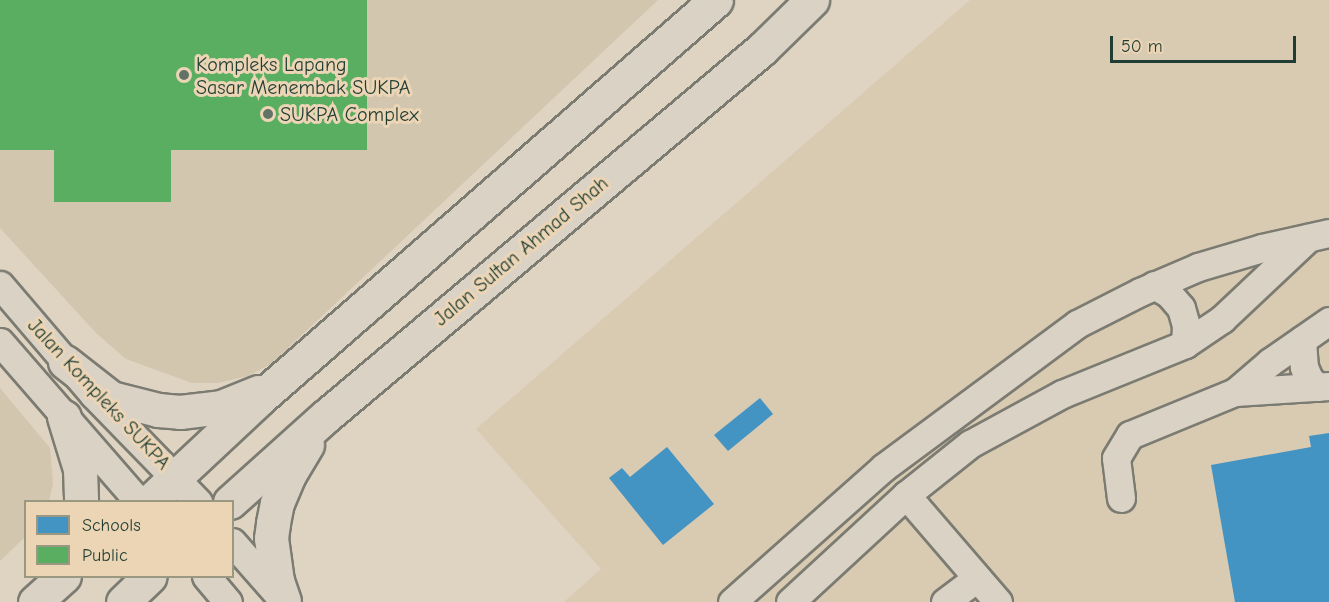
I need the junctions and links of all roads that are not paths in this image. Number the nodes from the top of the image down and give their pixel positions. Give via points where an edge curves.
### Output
1 (716, 0) edge
2 (812, 0) edge
3 (1319, 235) edge
4 (0, 285) edge
5 (1154, 285) junction
6 (1329, 321) edge
7 (1302, 340) junction
8 (0, 342) edge
9 (1185, 344) junction
10 (65, 362) junction
11 (296, 367) junction
12 (1324, 386) edge
13 (1235, 392) junction
14 (326, 416) junction
15 (64, 417) junction
16 (176, 477) junction
17 (906, 495) junction
18 (1121, 498) dead end
19 (81, 500) edge
20 (138, 500) edge
21 (150, 500) edge
22 (197, 500) edge
23 (231, 500) edge
24 (234, 544) edge
25 (44, 578) edge
26 (62, 578) edge
27 (148, 578) edge
28 (208, 578) edge
29 (977, 578) junction
30 (284, 601) edge
31 (27, 602) edge
32 (35, 602) edge
33 (123, 602) edge
34 (228, 602) edge
35 (732, 602) edge
36 (790, 602) edge
37 (945, 602) edge
38 (998, 602) edge

1 - 11 main road
2 - 14 main road, Jalan Sultan Ahmad Shah via 762,49
3 - 5 street via 1232,257
3 - 9 street via 1230,313
4 - 10 street, Jalan Kompleks SUKPA
5 - 9 street via 1169,294 1181,309 1186,326
5 - 35 street via 1077,324 884,467
6 - 7 street
7 - 12 street via 1309,379
7 - 13 street
8 - 15 street, Jalan Kompleks SUKPA
9 - 17 street via 1100,377 1024,413 970,444
10 - 11 main road via 111,398 180,412 221,408 253,395
10 - 16 street, Jalan Kompleks SUKPA
11 - 16 main road
12 - 13 street
13 - 18 street via 1130,435 1116,458
14 - 23 main road, Jalan Sultan Ahmad Shah
14 - 30 main road via 290,473 273,523 271,538 277,581
15 - 19 main road via 80,469
15 - 20 street, Jalan Kompleks SUKPA
16 - 21 main road
16 - 22 street, Jalan Kompleks SUKPA
17 - 29 street
17 - 36 street
24 - 30 street
25 - 31 main road
26 - 32 main road
27 - 33 main road
28 - 34 street
29 - 37 street
29 - 38 street

